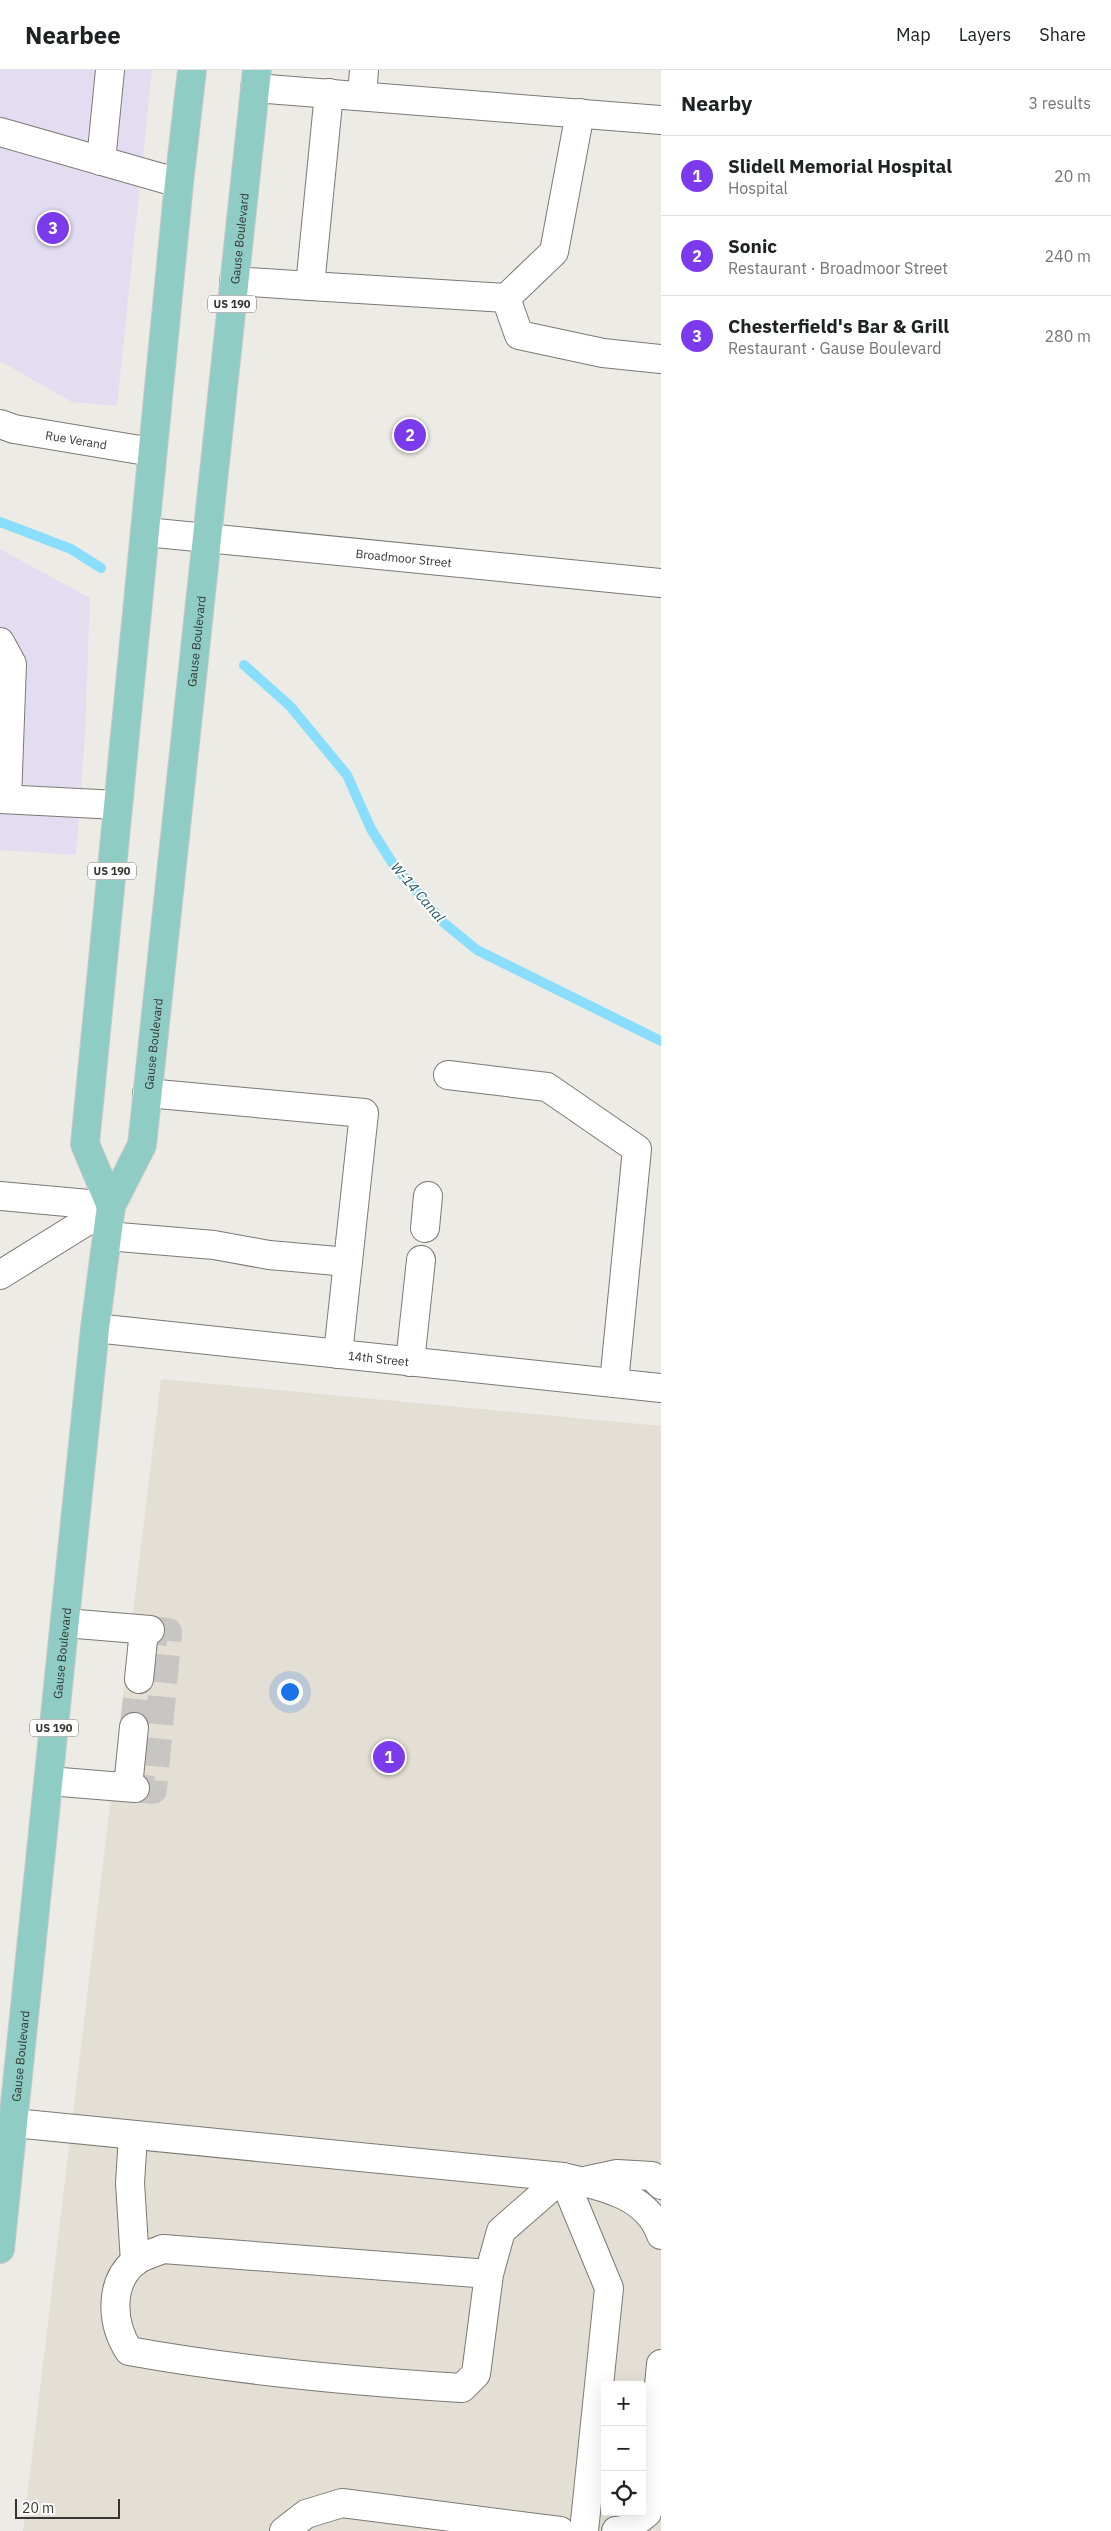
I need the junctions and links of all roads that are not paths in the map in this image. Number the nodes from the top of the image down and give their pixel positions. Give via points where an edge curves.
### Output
1 (110, 70) edge
2 (192, 70) edge
3 (256, 79) edge
4 (363, 83) edge
5 (329, 93) junction
6 (580, 114) junction
7 (661, 120) edge
8 (0, 132) edge
9 (101, 161) junction
10 (179, 182) junction
11 (234, 281) junction
12 (310, 286) junction
13 (506, 298) junction
14 (661, 358) edge
15 (0, 424) edge
16 (152, 452) junction
17 (146, 532) junction
18 (207, 538) junction
19 (661, 583) edge
20 (0, 642) edge
21 (4, 799) edge
22 (118, 805) junction
23 (448, 1076) dead end
24 (147, 1093) junction
25 (0, 1196) edge
26 (428, 1196) dead end
27 (111, 1206) junction
28 (424, 1228) dead end
29 (108, 1236) junction
30 (421, 1260) dead end
31 (348, 1262) junction
32 (0, 1275) edge
33 (95, 1328) junction
34 (338, 1354) junction
35 (410, 1362) junction
36 (614, 1383) junction
37 (661, 1388) edge
38 (65, 1623) junction
39 (139, 1679) tunnel mouth
40 (134, 1727) tunnel mouth
41 (49, 1781) junction
42 (14, 2123) junction
43 (134, 2135) junction
44 (573, 2179) junction
45 (661, 2185) edge
46 (661, 2235) edge
47 (0, 2249) edge
48 (135, 2262) junction
49 (488, 2274) junction
50 (661, 2364) edge
51 (284, 2531) edge
52 (560, 2531) edge
53 (584, 2531) edge
54 (616, 2531) edge

1 - 9 street
2 - 10 main road, Gause Boulevard / US 190
3 - 5 street
3 - 11 main road, Gause Boulevard / US 190
4 - 5 street
4 - 6 street
5 - 12 street
6 - 7 street
6 - 13 street via 554,252
8 - 9 street
9 - 10 street
10 - 16 main road, Gause Boulevard / US 190
11 - 12 street
11 - 18 main road, Gause Boulevard / US 190
12 - 13 street
13 - 14 street via 519,335 603,353
15 - 16 street, Rue Verand via 14,430
16 - 17 main road, Gause Boulevard / US 190
17 - 18 street, Broadmoor Street
17 - 22 main road, Gause Boulevard / US 190
18 - 19 street, Broadmoor Street
18 - 24 main road, Gause Boulevard / US 190
20 - 21 street via 12,664
21 - 22 street
22 - 27 main road, Gause Boulevard / US 190 via 85,1144
23 - 36 street via 547,1087 637,1149
24 - 27 main road, Gause Boulevard / US 190 via 142,1145
24 - 31 street via 364,1113
25 - 27 street
26 - 28 street
27 - 29 main road, Gause Boulevard / US 190
27 - 32 street
29 - 31 street
29 - 33 main road, Gause Boulevard / US 190
30 - 35 street
31 - 34 street
33 - 34 street, 14th Street
33 - 38 main road, Gause Boulevard / US 190
34 - 35 street, 14th Street
35 - 36 street, 14th Street
36 - 37 street, 14th Street
38 - 39 street via 147,1630
38 - 41 main road, Gause Boulevard / US 190
40 - 41 street via 132,1788
41 - 42 main road, Gause Boulevard / US 190
42 - 43 street
42 - 47 main road, Gause Boulevard / US 190
43 - 44 street
43 - 48 street via 130,2183
44 - 45 street via 617,2174 652,2176
44 - 46 street via 605,2187 641,2203
44 - 49 street via 501,2231
44 - 53 street via 609,2288
48 - 49 street via 163,2249
48 - 49 street via 120,2280 114,2317 121,2340 129,2352 376,2383 462,2388 476,2374
50 - 54 street via 647,2512 625,2530
51 - 52 street via 306,2514 342,2503

